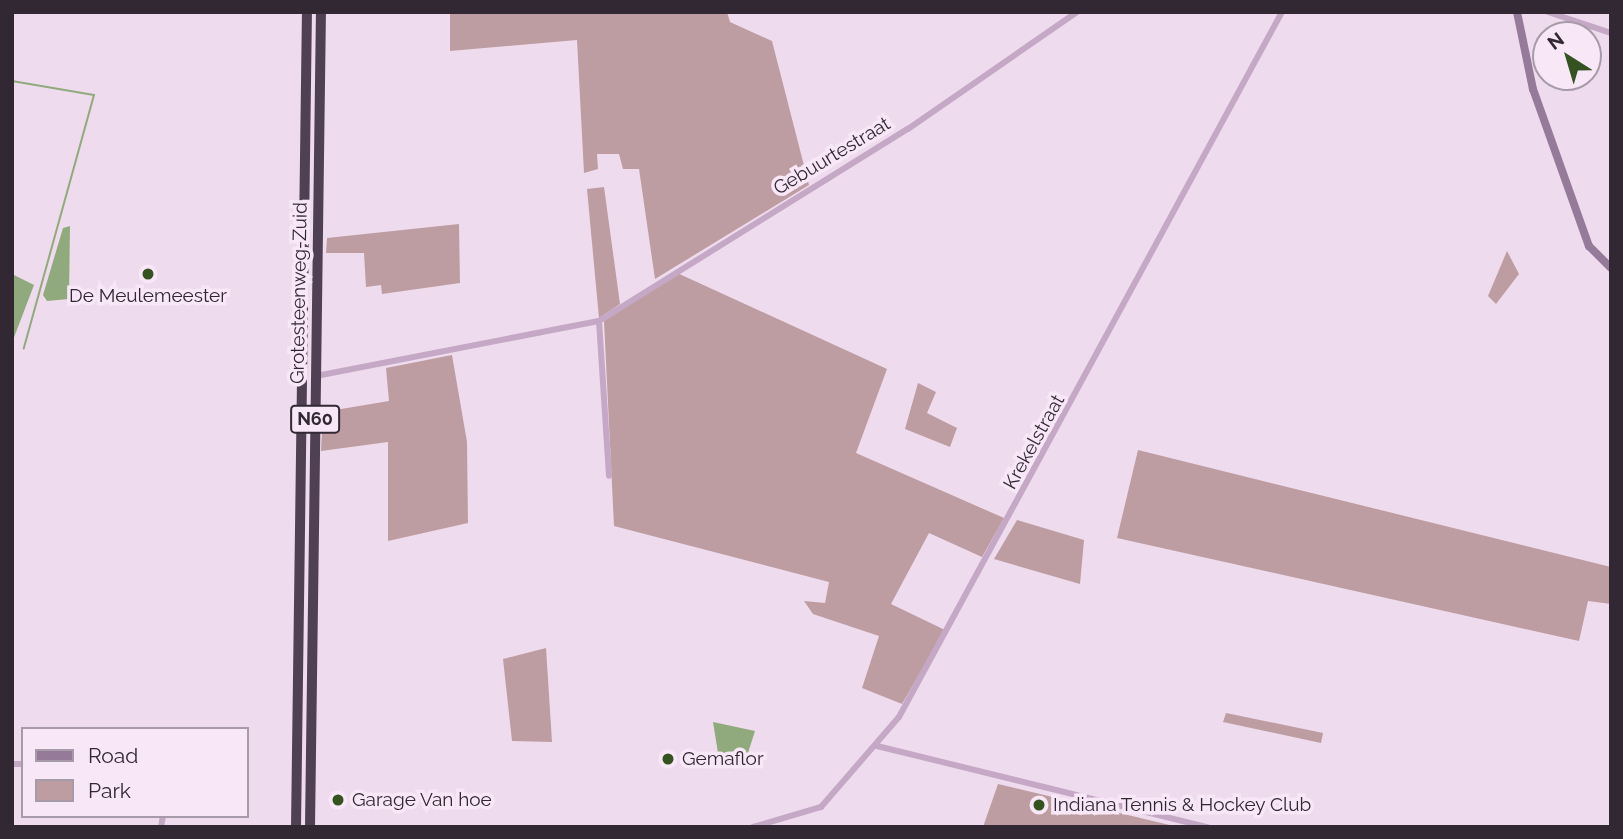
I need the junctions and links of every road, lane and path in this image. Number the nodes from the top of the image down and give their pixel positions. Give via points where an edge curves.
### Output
1 (307, 12) edge
2 (321, 12) edge
3 (1077, 12) edge
4 (1282, 12) edge
5 (1517, 12) edge
6 (1548, 12) edge
7 (1611, 33) edge
8 (1611, 268) edge
9 (599, 321) junction
10 (316, 376) junction
11 (609, 476) dead end
12 (877, 746) junction
13 (296, 827) edge
14 (310, 827) edge
15 (753, 827) edge
16 (1208, 827) edge

1 - 13 highway, Grotesteenweg-Zuid / N60
2 - 10 highway, Grotesteenweg-Zuid / N60
3 - 9 street, Gebuurtestraat via 908,129
4 - 12 street, Krekelstraat via 1039,467
5 - 8 street via 1533,89 1589,246
6 - 7 street
9 - 10 street, Gebuurtestraat
9 - 11 street
10 - 14 highway, Grotesteenweg-Zuid / N60
12 - 15 street, Krekelstraat via 821,807
12 - 16 street

